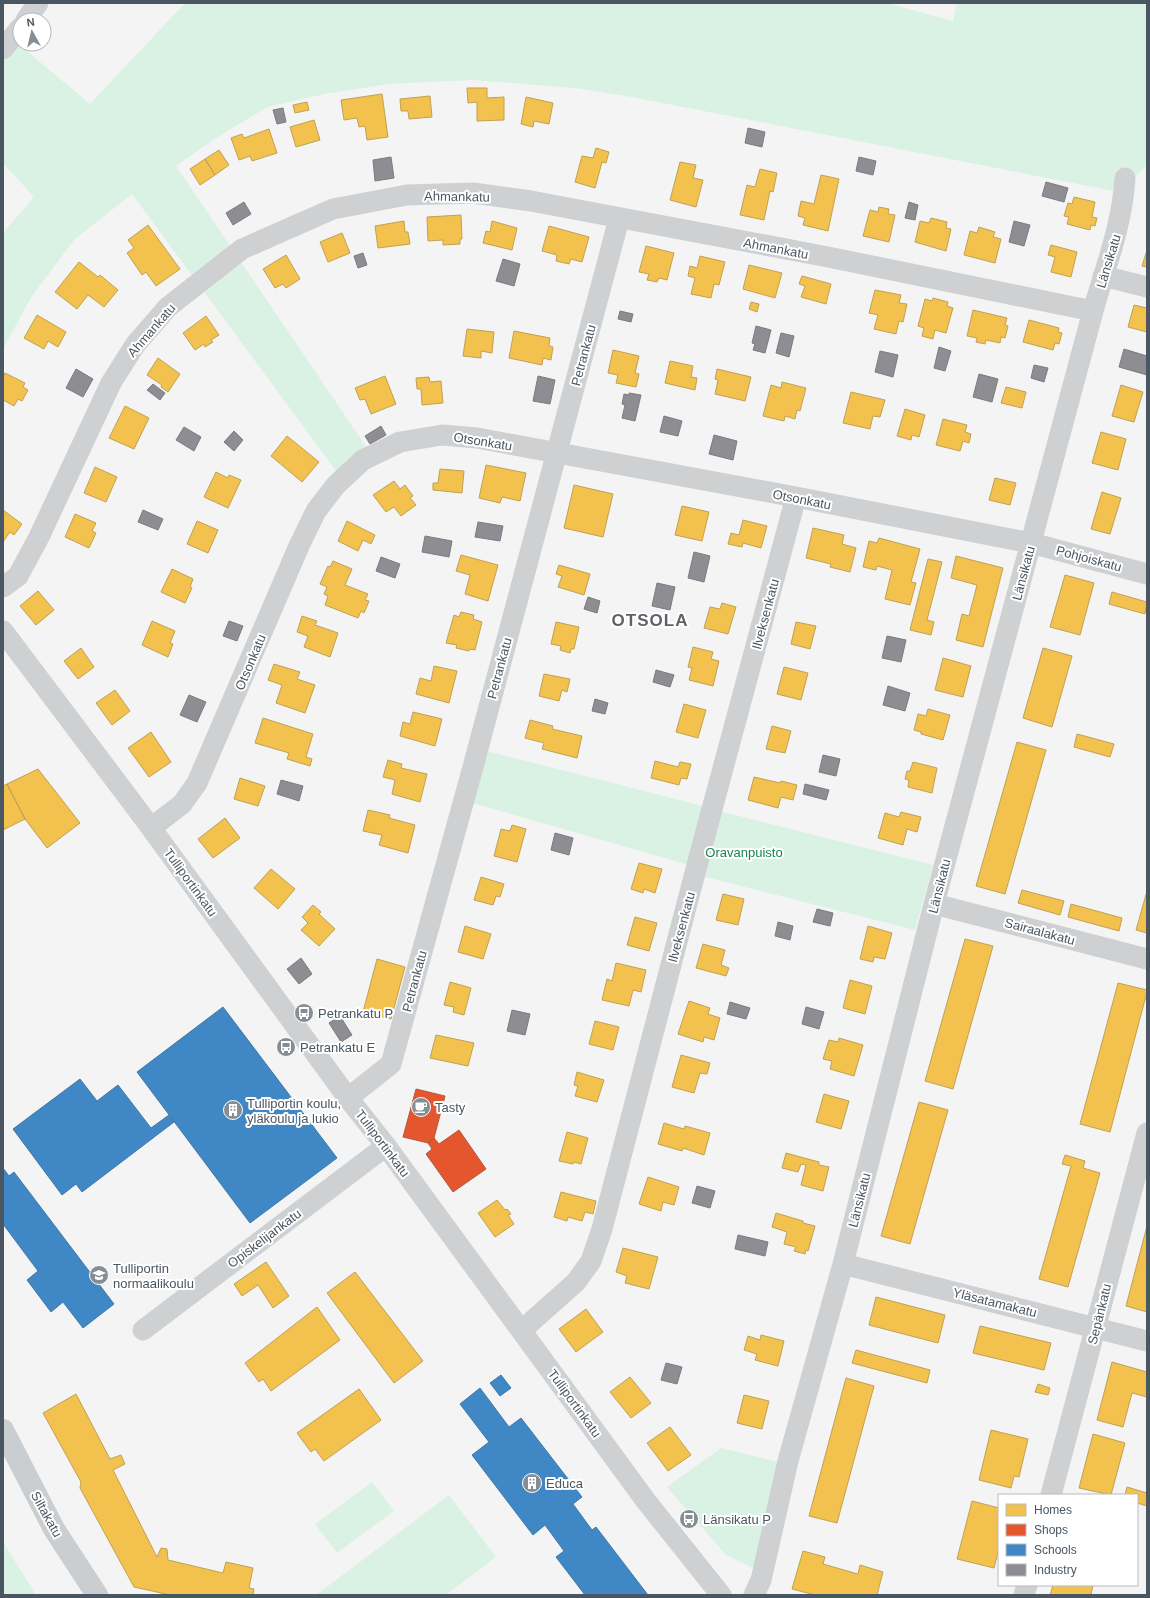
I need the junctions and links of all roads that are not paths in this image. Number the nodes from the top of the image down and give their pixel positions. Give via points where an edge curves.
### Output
1 (38, 3) edge
2 (32, 12) edge
3 (12, 38) edge
4 (3, 49) edge
5 (1125, 178) dead end
6 (619, 219) junction
7 (1103, 276) junction
8 (1147, 287) edge
9 (1093, 311) junction
10 (556, 454) junction
11 (796, 497) junction
12 (1031, 543) junction
13 (1147, 574) edge
14 (3, 587) edge
15 (3, 631) edge
16 (151, 828) junction
17 (934, 904) junction
18 (1147, 959) edge
19 (348, 1098) junction
20 (1147, 1133) edge
21 (386, 1146) junction
22 (843, 1264) junction
23 (1095, 1327) junction
24 (143, 1330) dead end
25 (522, 1330) junction
26 (1147, 1341) edge
27 (3, 1430) edge
28 (1051, 1494) edge
29 (97, 1595) edge
30 (722, 1595) edge
31 (754, 1595) edge

1 - 2 street
3 - 4 street
5 - 7 street, Länsikatu via 1120,223
6 - 9 street, Ahmankatu
6 - 10 street, Petrankatu
6 - 14 street, Ahmankatu via 531,201 473,193 407,195 334,209 242,249 168,307 135,345 111,382 18,576
7 - 8 street
7 - 9 street, Länsikatu
9 - 12 street, Länsikatu
10 - 11 street, Otsonkatu
10 - 16 street, Otsonkatu via 477,438 442,435 400,442 363,460 336,485 316,511 197,783 182,804
10 - 19 street, Petrankatu via 391,1064
11 - 12 street, Otsonkatu
11 - 25 street, Ilveksenkatu via 602,1229 591,1261 576,1282
12 - 13 street, Pohjoiskatu
12 - 17 street, Länsikatu
15 - 16 street, Tulliportinkatu
16 - 19 street, Tulliportinkatu
17 - 18 street, Sairaalakatu
17 - 22 street, Länsikatu
19 - 21 street, Tulliportinkatu
20 - 23 street, Sepänkatu
21 - 24 street, Opiskelijankatu
21 - 25 street, Tulliportinkatu
22 - 23 street, Yläsatamakatu
22 - 31 street, Länsikatu via 788,1461 761,1580
23 - 26 street, Yläsatamakatu
23 - 28 street, Sepänkatu
25 - 30 street, Tulliportinkatu via 646,1502
27 - 29 main road, Siltakatu via 54,1529

